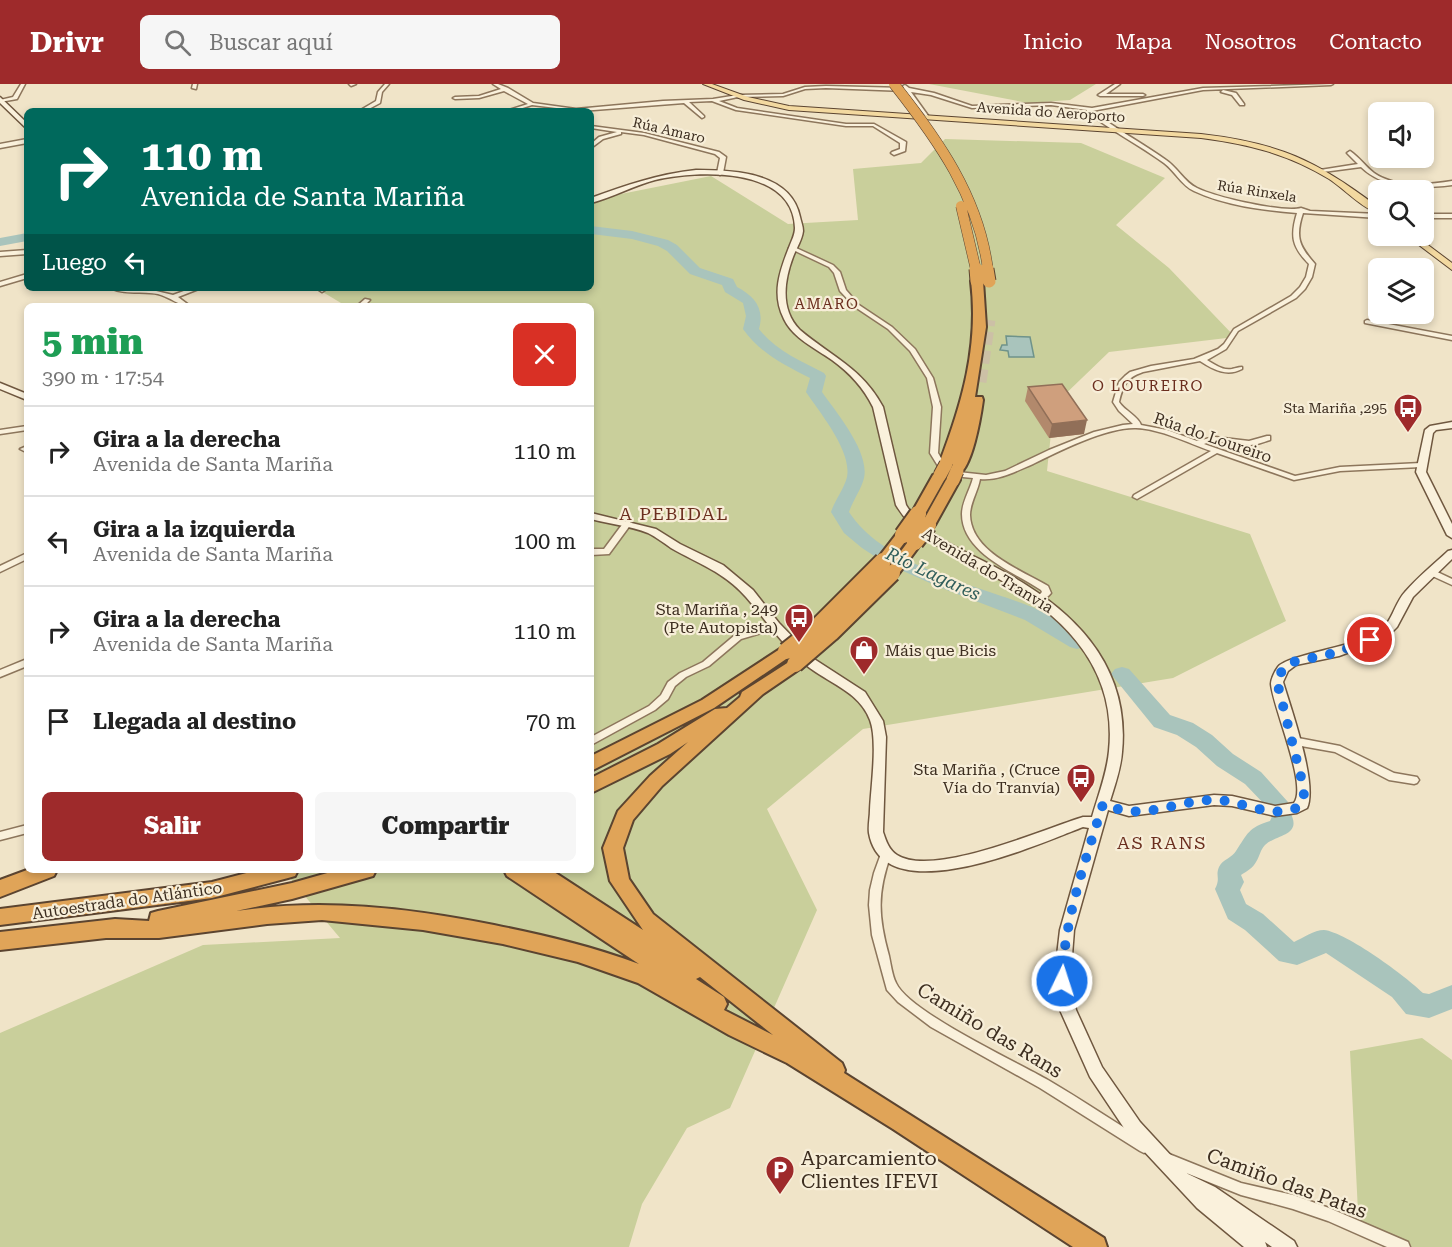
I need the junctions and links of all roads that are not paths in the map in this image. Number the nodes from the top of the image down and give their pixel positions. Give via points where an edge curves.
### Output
1 (23, 84) edge
2 (387, 84) edge
3 (495, 84) edge
4 (706, 84) edge
5 (884, 84) edge
6 (894, 84) edge
7 (1118, 84) edge
8 (1331, 84) edge
9 (825, 85) edge
10 (1262, 85) edge
11 (905, 86) edge
12 (506, 89) junction
13 (1203, 89) junction
14 (1161, 95) junction
15 (738, 96) junction
16 (455, 98) dead end
17 (522, 98) junction
18 (713, 100) junction
19 (685, 101) junction
20 (2, 104) edge
21 (1242, 104) dead end
22 (536, 107) edge
23 (367, 108) edge
24 (516, 108) joint
25 (552, 108) edge
26 (594, 109) edge
27 (1091, 110) junction
28 (702, 117) dead end
29 (927, 117) junction
30 (24, 124) edge
31 (594, 127) edge
32 (1111, 130) junction
33 (621, 131) junction
34 (24, 142) edge
35 (594, 144) edge
36 (0, 146) edge
37 (894, 153) dead end
38 (1350, 153) dead end
39 (1361, 165) junction
40 (1323, 170) junction
41 (720, 173) junction
42 (1452, 183) edge
43 (594, 200) edge
44 (1368, 204) edge
45 (1301, 210) junction
46 (1368, 215) edge
47 (1434, 216) edge
48 (1452, 216) edge
49 (1424, 246) edge
50 (792, 248) junction
51 (24, 252) edge
52 (0, 254) edge
53 (1452, 267) edge
54 (24, 277) edge
55 (983, 281) junction
56 (0, 284) edge
57 (153, 291) edge
58 (190, 291) edge
59 (176, 296) junction
60 (367, 300) dead end
61 (184, 303) edge
62 (364, 303) edge
63 (989, 320) tunnel mouth
64 (1367, 322) dead end
65 (1452, 338) edge
66 (1201, 359) junction
67 (1240, 368) dead end
68 (980, 382) tunnel mouth
69 (0, 386) edge
70 (24, 396) edge
71 (1452, 425) edge
72 (1137, 426) junction
73 (24, 428) edge
74 (0, 432) edge
75 (1266, 438) dead end
76 (1197, 444) junction
77 (1216, 452) junction
78 (1421, 465) junction
79 (953, 473) junction
80 (977, 477) junction
81 (1137, 497) dead end
82 (594, 517) edge
83 (627, 524) junction
84 (1452, 535) edge
85 (594, 552) edge
86 (1452, 553) edge
87 (24, 557) edge
88 (0, 569) edge
89 (1431, 572) junction
90 (1452, 582) edge
91 (1041, 597) junction
92 (775, 626) junction
93 (790, 658) junction
94 (24, 663) edge
95 (0, 674) edge
96 (756, 692) junction
97 (594, 739) edge
98 (1293, 741) junction
99 (594, 762) edge
100 (1414, 780) dead end
101 (594, 784) edge
102 (1103, 804) junction
103 (1097, 823) junction
104 (24, 830) edge
105 (0, 836) edge
106 (886, 854) junction
107 (40, 873) edge
108 (277, 873) edge
109 (355, 873) edge
110 (518, 873) edge
111 (540, 873) edge
112 (0, 890) edge
113 (0, 917) edge
114 (105, 929) junction
115 (0, 940) edge
116 (757, 1010) junction
117 (790, 1054) junction
118 (901, 1121) junction
119 (1158, 1156) junction
120 (1183, 1179) junction
121 (1095, 1247) edge
122 (1258, 1247) edge
123 (1288, 1247) edge
124 (1403, 1247) edge

1 - 20 street via 15,98
2 - 23 street via 378,102
3 - 12 street
4 - 15 main road, Avenida do Aeroporto
5 - 55 highway, bridge via 931,148 953,187
6 - 55 highway, bridge via 938,140 972,203 987,251
7 - 14 street via 1100,95
8 - 10 street
9 - 11 street
9 - 15 street via 783,95
10 - 13 street
11 - 27 street via 972,107 1051,104
11 - 29 street
12 - 16 street via 479,97
12 - 17 street
13 - 14 street
13 - 21 street via 1229,92
14 - 27 street
15 - 18 street
15 - 29 main road, Avenida do Aeroporto via 789,108
17 - 22 street
17 - 24 street
18 - 19 street
18 - 37 street via 736,109 878,126 903,142 903,150
19 - 26 street
19 - 28 street
20 - 30 main road
22 - 24 street
22 - 25 street
27 - 32 street, Rúa Rinxela
29 - 32 main road, Avenida do Aeroporto
31 - 33 street, Rúa Amaro
32 - 40 main road, Avenida do Aeroporto via 1243,141 1289,154
32 - 45 street, Rúa Rinxela via 1166,163 1194,189 1236,202
33 - 35 street
33 - 41 street, Rúa Amaro via 721,155
34 - 36 street
38 - 39 street
39 - 40 street
39 - 42 street via 1379,179 1396,185
40 - 44 main road, Avenida do Aeroporto
41 - 43 main road, Avenida do Tranvia via 653,179
41 - 50 main road, Avenida do Tranvia via 759,180 787,194 799,228
45 - 46 street, Rúa Rinxela
45 - 66 street via 1295,244 1312,264 1303,288 1276,309 1234,331 1225,347
47 - 48 street
49 - 53 main road
50 - 79 street via 831,266 843,291 857,306 890,328 913,350 930,378 937,407 934,453
50 - 91 main road, Avenida do Tranvia via 780,285 785,314 804,338 856,374 872,393 906,515 937,543
51 - 52 street
54 - 56 street
55 - 63 highway
55 - 79 highway via 976,360
57 - 59 street
58 - 59 street
59 - 61 street
60 - 62 street
64 - 65 street
66 - 67 street via 1228,372
66 - 72 street via 1127,376 1116,402
68 - 79 highway via 970,437
69 - 70 main road
71 - 78 main road via 1428,432
72 - 76 street, Rúa do Loureiro
72 - 80 street, Rúa do Loureiro via 1097,434 1007,474
73 - 74 street
75 - 76 street via 1252,445 1226,438
76 - 77 street, Rúa do Loureiro
77 - 78 street, Rúa do Loureiro via 1294,478 1340,469
77 - 81 street
78 - 84 main road via 1431,495
79 - 80 street, Rúa do Loureiro
79 - 93 highway, bridge via 888,567 831,633
80 - 91 street via 967,506 967,527 972,537 992,555 1045,588 1047,593
82 - 83 main road
83 - 85 street via 606,552
83 - 92 main road via 652,531 719,567 749,593
86 - 89 main road
87 - 88 street
89 - 90 street
89 - 98 main road via 1408,595 1393,624 1381,636 1283,668 1277,682
91 - 102 main road, Avenida do Tranvia via 1078,631 1108,684 1119,740
92 - 97 street via 738,638 706,664 671,684 665,697 652,708
92 - 106 main road via 810,662 861,694 877,721 880,737 876,832
93 - 96 highway
93 - 99 highway
94 - 95 street
96 - 101 highway via 664,749
96 - 116 highway via 656,781 625,816 613,848 620,881 646,920
98 - 100 street via 1325,745 1392,777
98 - 102 main road via 1304,796 1297,808 1275,811 1214,800 1129,811
102 - 103 main road, Avenida do Tranvia
103 - 106 main road via 1083,822 958,863 909,865
103 - 119 main road, Avenida do Tranvia via 1073,903 1062,981 1068,1010 1096,1072
104 - 105 street
106 - 119 street, Camiño das Rans via 876,878 872,908 891,986 897,995 916,1011 1031,1076
107 - 112 highway
108 - 113 highway, Autoestrada do Atlántico via 212,890
109 - 114 highway, Autoestrada do Atlántico via 292,891
110 - 117 highway
111 - 116 highway
114 - 115 highway, Autoestrada do Atlántico
114 - 117 highway via 135,932 320,912 438,924 548,946 634,971
116 - 118 highway
117 - 118 highway
118 - 121 highway
119 - 120 main road, Avenida do Tranvia
119 - 124 street, Camiño das Patas via 1241,1189 1320,1212
120 - 122 main road, Avenida do Tranvia via 1203,1202
120 - 123 main road, Avenida do Tranvia

